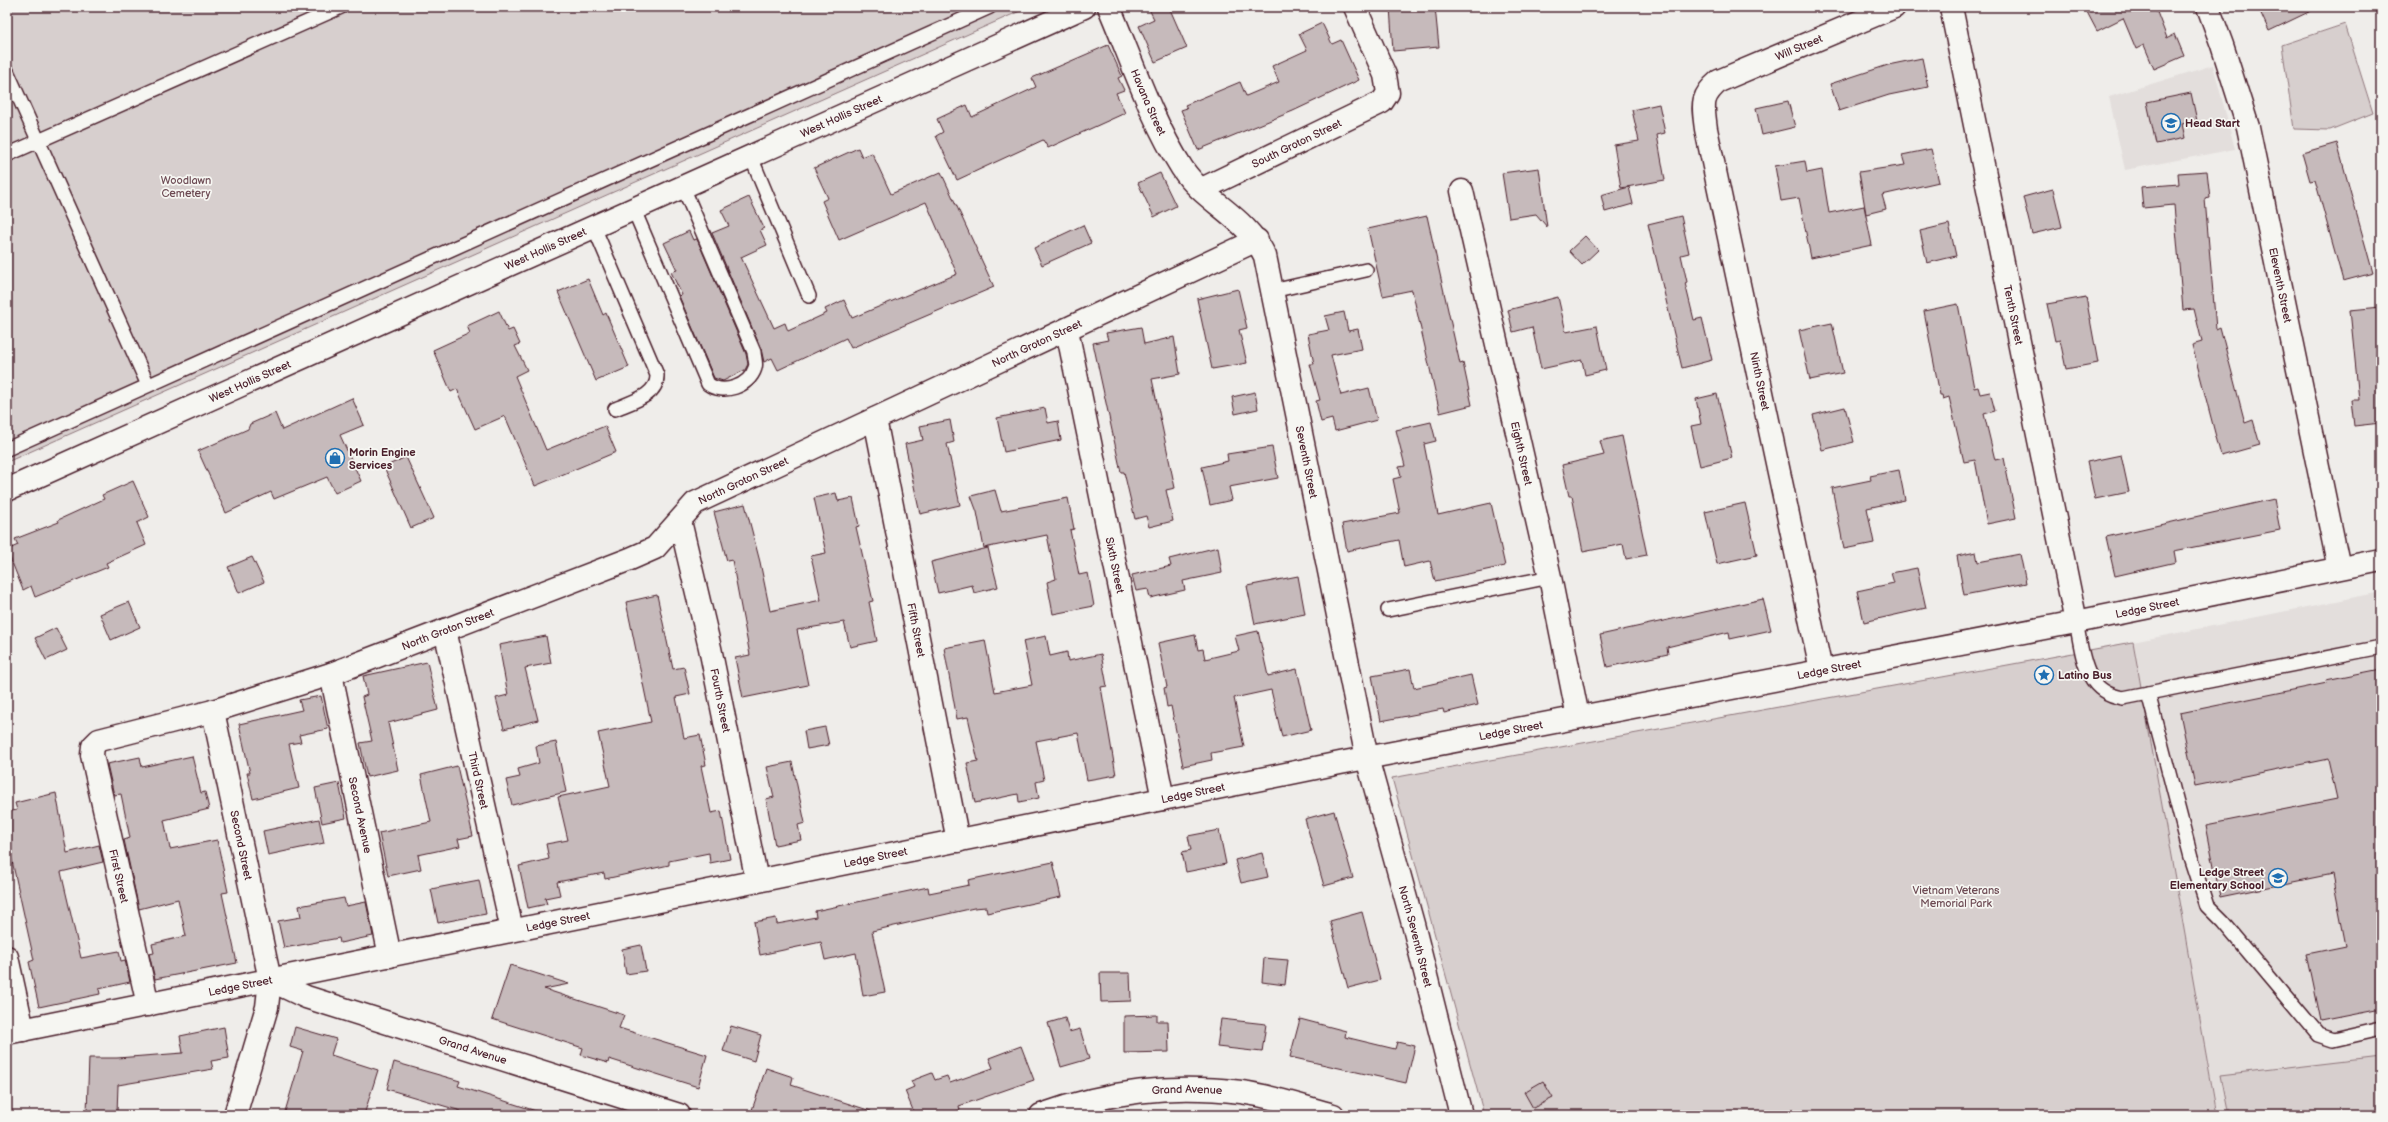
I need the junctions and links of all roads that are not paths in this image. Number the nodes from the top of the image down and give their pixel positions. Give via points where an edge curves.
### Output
1 (340, 7) edge
2 (990, 7) edge
3 (1084, 7) edge
4 (1109, 7) edge
5 (1355, 7) edge
6 (1894, 7) edge
7 (1951, 7) edge
8 (2208, 7) edge
9 (7, 71) edge
10 (1707, 92) joint
11 (39, 141) junction
12 (7, 155) edge
13 (751, 157) junction
14 (683, 187) junction
15 (1202, 189) junction
16 (1462, 191) dead end
17 (634, 210) junction
18 (594, 227) junction
19 (1257, 240) junction
20 (1366, 270) dead end
21 (1272, 291) junction
22 (808, 296) dead end
23 (1067, 330) junction
24 (148, 385) junction
25 (615, 409) dead end
26 (875, 419) junction
27 (7, 448) edge
28 (7, 490) edge
29 (680, 521) junction
30 (2381, 560) edge
31 (2339, 568) junction
32 (1550, 577) junction
33 (1388, 610) dead end
34 (2076, 622) junction
35 (445, 630) junction
36 (2381, 647) edge
37 (1821, 670) junction
38 (331, 674) junction
39 (2148, 694) junction
40 (213, 710) junction
41 (1578, 717) junction
42 (93, 746) joint
43 (1367, 758) junction
44 (1163, 799) junction
45 (958, 841) junction
46 (757, 881) junction
47 (512, 930) junction
48 (390, 956) junction
49 (7, 957) edge
50 (270, 980) junction
51 (148, 1005) junction
52 (2381, 1029) edge
53 (15, 1031) edge
54 (234, 1115) edge
55 (679, 1115) edge
56 (1041, 1115) edge
57 (1333, 1115) edge
58 (1461, 1115) edge

1 - 11 lane
2 - 24 lane
3 - 13 street, West Hollis Street
4 - 15 street, Havana Street via 1156,119 1183,169
5 - 15 street, South Groton Street via 1385,75 1388,93 1382,102
6 - 10 street, Will Street via 1734,74 1719,81
7 - 34 street, Tenth Street
8 - 31 street, Eleventh Street via 2248,127
9 - 11 lane
10 - 37 street, Ninth Street via 1704,103 1706,128
11 - 12 lane
11 - 24 lane
13 - 14 street, West Hollis Street
13 - 22 lane
14 - 17 street, West Hollis Street
14 - 17 lane via 754,352 756,366 752,376 743,383 725,390 716,389 708,384
15 - 19 street, Seventh Street via 1244,225
16 - 32 street, Eighth Street
17 - 18 street, West Hollis Street
18 - 25 lane via 658,376 658,383 653,391
18 - 28 street, West Hollis Street
19 - 21 street, Seventh Street via 1265,256
19 - 23 street, North Groton Street
20 - 21 lane
21 - 43 street, Seventh Street
23 - 26 street, North Groton Street
23 - 44 street, Sixth Street
24 - 27 lane
26 - 29 street, North Groton Street via 695,503
26 - 45 street, Fifth Street
29 - 35 street, North Groton Street via 655,548
29 - 46 street, Fourth Street via 710,648
30 - 31 street, Ledge Street
31 - 34 street, Ledge Street
32 - 33 lane
32 - 41 street, Eighth Street
34 - 37 street, Ledge Street
34 - 39 lane via 2087,670 2095,685 2111,696 2123,698
35 - 38 street, North Groton Street
35 - 47 street, Third Street
36 - 39 lane
37 - 41 street, Ledge Street
38 - 40 street, North Groton Street
38 - 48 street, Second Avenue
39 - 52 lane via 2191,857 2207,906 2318,1035 2333,1040
40 - 42 street, North Groton Street via 99,740
40 - 50 street, Second Street
41 - 43 street, Ledge Street
42 - 51 street, First Street via 92,755
43 - 44 street, Ledge Street
43 - 58 street, North Seventh Street via 1413,924
44 - 45 street, Ledge Street
45 - 46 street, Ledge Street
46 - 47 street, Ledge Street
47 - 48 street, Ledge Street
48 - 50 street, Ledge Street
49 - 53 street
50 - 51 street, Ledge Street
50 - 54 street, Second Street via 267,1007
50 - 55 street, Grand Avenue via 306,997
51 - 53 street, Ledge Street
56 - 57 street, Grand Avenue via 1130,1091 1175,1089 1242,1092

